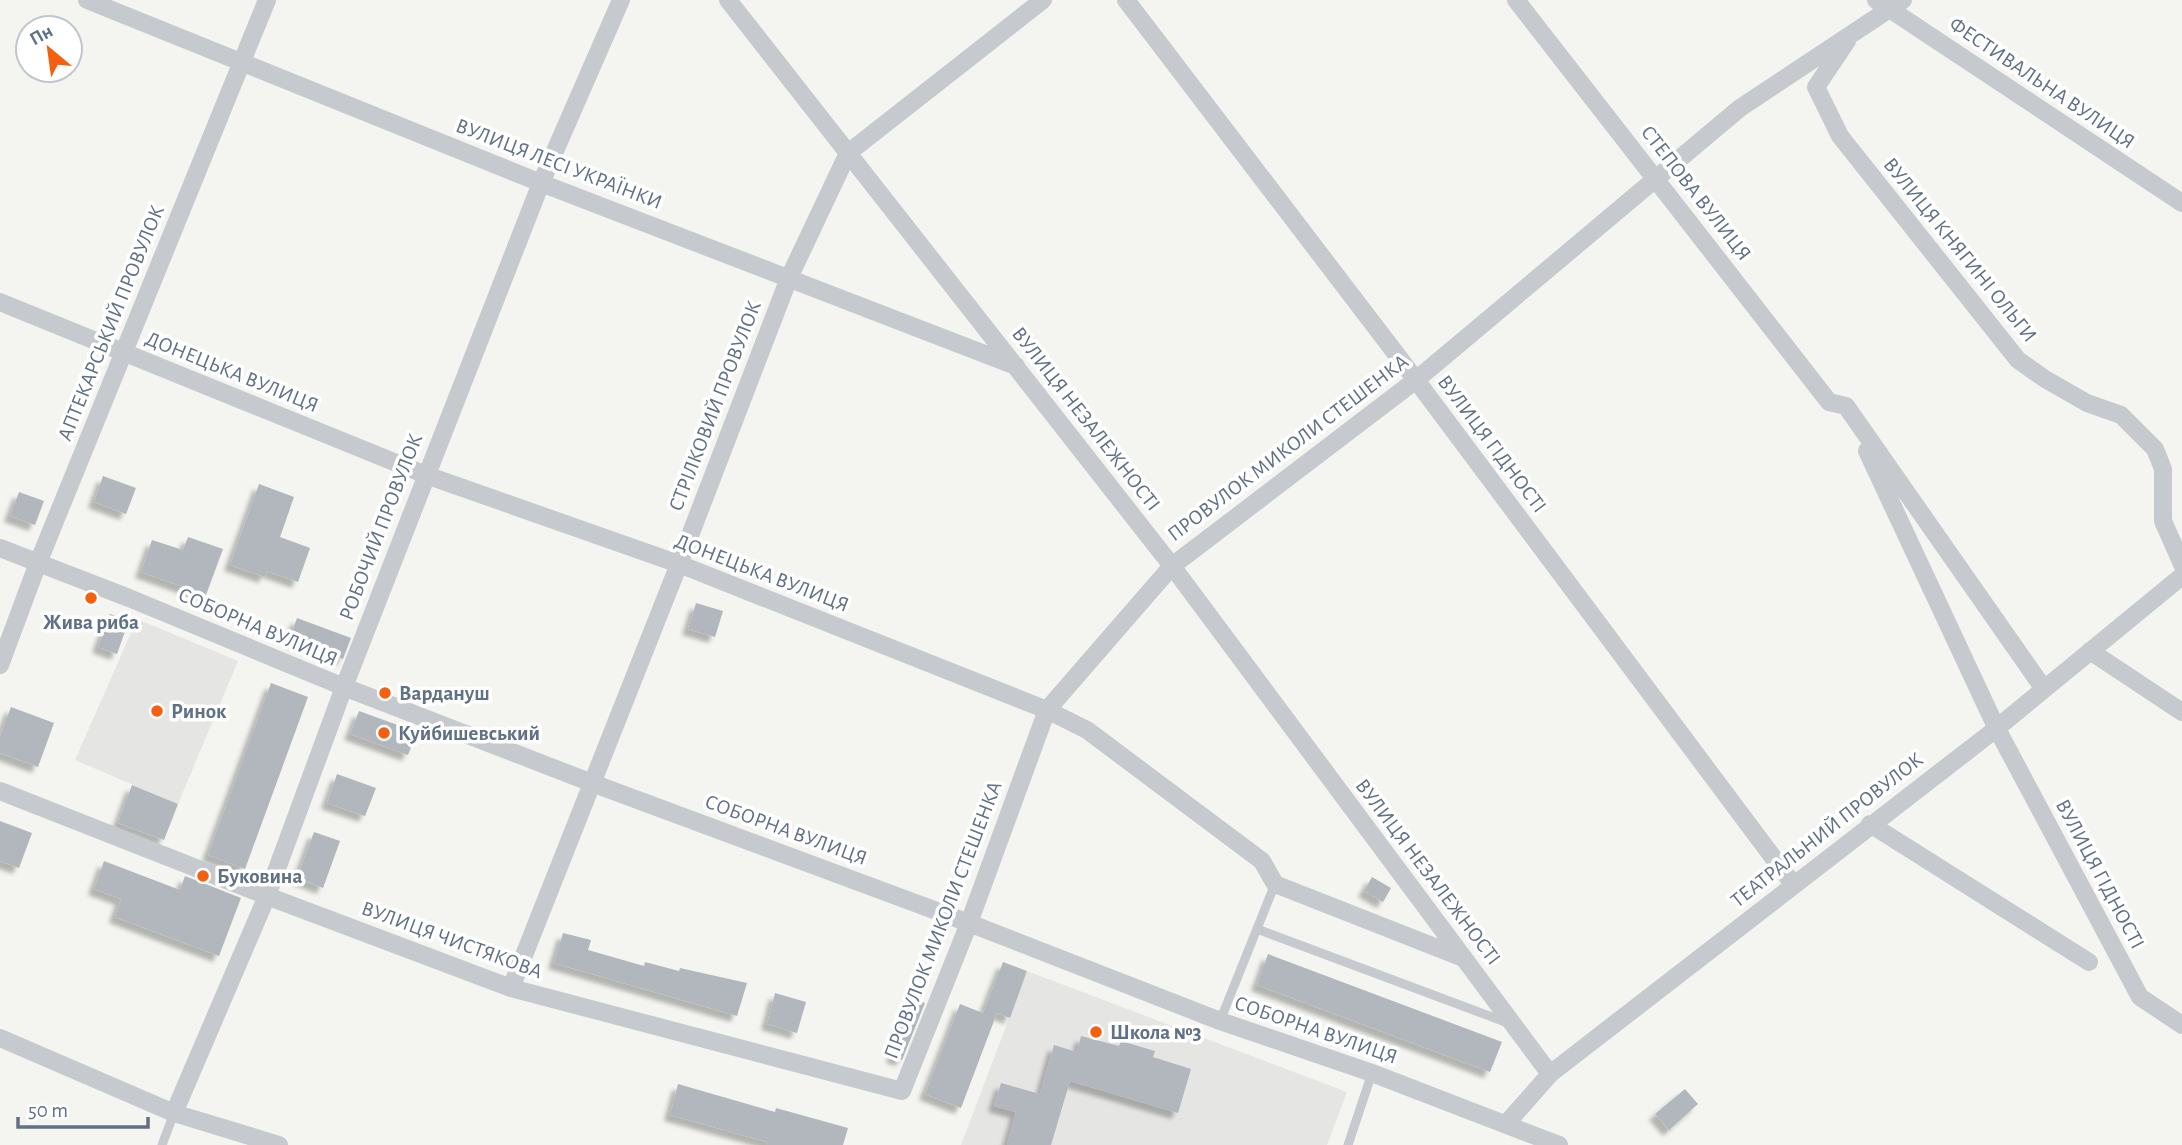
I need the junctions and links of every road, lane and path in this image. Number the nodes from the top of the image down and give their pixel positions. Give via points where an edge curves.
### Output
1 (87, 0) edge
2 (267, 0) edge
3 (621, 0) edge
4 (728, 0) edge
5 (1042, 0) edge
6 (1126, 0) edge
7 (1516, 0) edge
8 (1889, 3) edge
9 (1852, 34) junction
10 (242, 63) junction
11 (848, 153) junction
12 (1657, 179) junction
13 (541, 183) junction
14 (2182, 203) edge
15 (789, 278) junction
16 (0, 302) edge
17 (124, 353) junction
18 (1016, 366) junction
19 (1416, 380) junction
20 (1846, 406) junction
21 (426, 475) junction
22 (0, 548) edge
23 (38, 563) junction
24 (679, 564) junction
25 (2182, 564) edge
26 (1172, 566) junction
27 (2182, 576) edge
28 (2090, 651) junction
29 (0, 665) edge
30 (344, 687) junction
31 (2045, 689) junction
32 (1047, 710) junction
33 (2182, 712) edge
34 (1996, 727) junction
35 (592, 783) junction
36 (0, 791) edge
37 (1870, 824) junction
38 (1275, 884) junction
39 (1793, 884) junction
40 (267, 896) junction
41 (969, 923) junction
42 (1257, 929) junction
43 (1463, 958) junction
44 (2089, 962) dead end
45 (511, 988) junction
46 (1220, 1021) junction
47 (2182, 1024) edge
48 (1513, 1025) junction
49 (0, 1038) edge
50 (1372, 1073) junction
51 (1550, 1074) junction
52 (902, 1091) joint
53 (174, 1113) junction
54 (1506, 1124) junction
55 (162, 1145) edge
56 (279, 1145) edge
57 (1348, 1145) edge
58 (1559, 1145) edge

1 - 10 street, ВУЛИЦЯ ЛЕСІ УКРАЇНКИ
2 - 10 street, АПТЕКАРСЬКИЙ ПРОВУЛОК
3 - 13 street, РОБОЧИЙ ПРОВУЛОК
4 - 11 street, ВУЛИЦЯ НЕЗАЛЕЖНОСТІ
5 - 11 street, СТРІЛКОВИЙ ПРОВУЛОК
6 - 19 street, ВУЛИЦЯ ГІДНОСТІ
7 - 12 street, СТЕПОВА ВУЛИЦЯ
8 - 9 street, ПРОВУЛОК МИКОЛИ СТЕШЕНКА
8 - 14 street, ФЕСТИВАЛЬНА ВУЛИЦЯ
9 - 12 street, ПРОВУЛОК МИКОЛИ СТЕШЕНКА via 1740,108
9 - 25 street, ВУЛИЦЯ КНЯГИНІ ОЛЬГИ via 1816,87 1840,136 2018,360 2087,403 2121,415 2155,449 2163,469 2163,522
10 - 13 street, ВУЛИЦЯ ЛЕСІ УКРАЇНКИ
10 - 17 street, АПТЕКАРСЬКИЙ ПРОВУЛОК
11 - 15 street, СТРІЛКОВИЙ ПРОВУЛОК
11 - 18 street, ВУЛИЦЯ НЕЗАЛЕЖНОСТІ
12 - 19 street, ПРОВУЛОК МИКОЛИ СТЕШЕНКА
12 - 20 street, СТЕПОВА ВУЛИЦЯ via 1829,401
13 - 15 street, ВУЛИЦЯ ЛЕСІ УКРАЇНКИ
13 - 21 street, РОБОЧИЙ ПРОВУЛОК
15 - 18 street, ВУЛИЦЯ ЛЕСІ УКРАЇНКИ
15 - 24 street, СТРІЛКОВИЙ ПРОВУЛОК
16 - 17 street, ДОНЕЦЬКА ВУЛИЦЯ
17 - 21 street, ДОНЕЦЬКА ВУЛИЦЯ
17 - 23 street, АПТЕКАРСЬКИЙ ПРОВУЛОК
18 - 26 street, ВУЛИЦЯ НЕЗАЛЕЖНОСТІ
19 - 26 street, ПРОВУЛОК МИКОЛИ СТЕШЕНКА
19 - 39 street, ВУЛИЦЯ ГІДНОСТІ
20 - 31 street, СТЕПОВА ВУЛИЦЯ
20 - 34 street
21 - 24 street, ДОНЕЦЬКА ВУЛИЦЯ
21 - 30 street, РОБОЧИЙ ПРОВУЛОК
22 - 23 street, СОБОРНА ВУЛИЦЯ
23 - 29 street, АПТЕКАРСЬКИЙ ПРОВУЛОК
23 - 30 street, СОБОРНА ВУЛИЦЯ
24 - 32 street, ДОНЕЦЬКА ВУЛИЦЯ
24 - 35 street, СТРІЛКОВИЙ ПРОВУЛОК
26 - 32 street, ПРОВУЛОК МИКОЛИ СТЕШЕНКА
26 - 43 street, ВУЛИЦЯ НЕЗАЛЕЖНОСТІ
27 - 28 street, ТЕАТРАЛЬНИЙ ПРОВУЛОК
28 - 31 street, ТЕАТРАЛЬНИЙ ПРОВУЛОК
28 - 33 street
30 - 35 street, СОБОРНА ВУЛИЦЯ
30 - 40 street, РОБОЧИЙ ПРОВУЛОК
31 - 34 street, ТЕАТРАЛЬНИЙ ПРОВУЛОК
32 - 38 street, ДОНЕЦЬКА ВУЛИЦЯ via 1087,730 1262,861
32 - 41 street, ПРОВУЛОК МИКОЛИ СТЕШЕНКА
34 - 37 street, ТЕАТРАЛЬНИЙ ПРОВУЛОК
34 - 47 street, ВУЛИЦЯ ГІДНОСТІ via 2140,998
35 - 41 street, СОБОРНА ВУЛИЦЯ
35 - 45 street, СТРІЛКОВИЙ ПРОВУЛОК
36 - 40 street, ВУЛИЦЯ ЧИСТЯКОВА
37 - 39 street, ТЕАТРАЛЬНИЙ ПРОВУЛОК
37 - 44 street
38 - 42 lane
38 - 43 street
39 - 51 street, ТЕАТРАЛЬНИЙ ПРОВУЛОК
40 - 45 street, ВУЛИЦЯ ЧИСТЯКОВА
40 - 53 street, РОБОЧИЙ ПРОВУЛОК
41 - 46 street, СОБОРНА ВУЛИЦЯ
41 - 52 street, ПРОВУЛОК МИКОЛИ СТЕШЕНКА
42 - 46 lane
42 - 48 lane
43 - 48 street, ВУЛИЦЯ НЕЗАЛЕЖНОСТІ
45 - 52 street, ВУЛИЦЯ ЧИСТЯКОВА
46 - 50 street, СОБОРНА ВУЛИЦЯ
48 - 51 street, ВУЛИЦЯ НЕЗАЛЕЖНОСТІ
49 - 53 street
50 - 54 street, СОБОРНА ВУЛИЦЯ
50 - 57 lane
51 - 54 street, ТЕАТРАЛЬНИЙ ПРОВУЛОК
53 - 55 lane
53 - 56 street
54 - 58 street, СОБОРНА ВУЛИЦЯ

